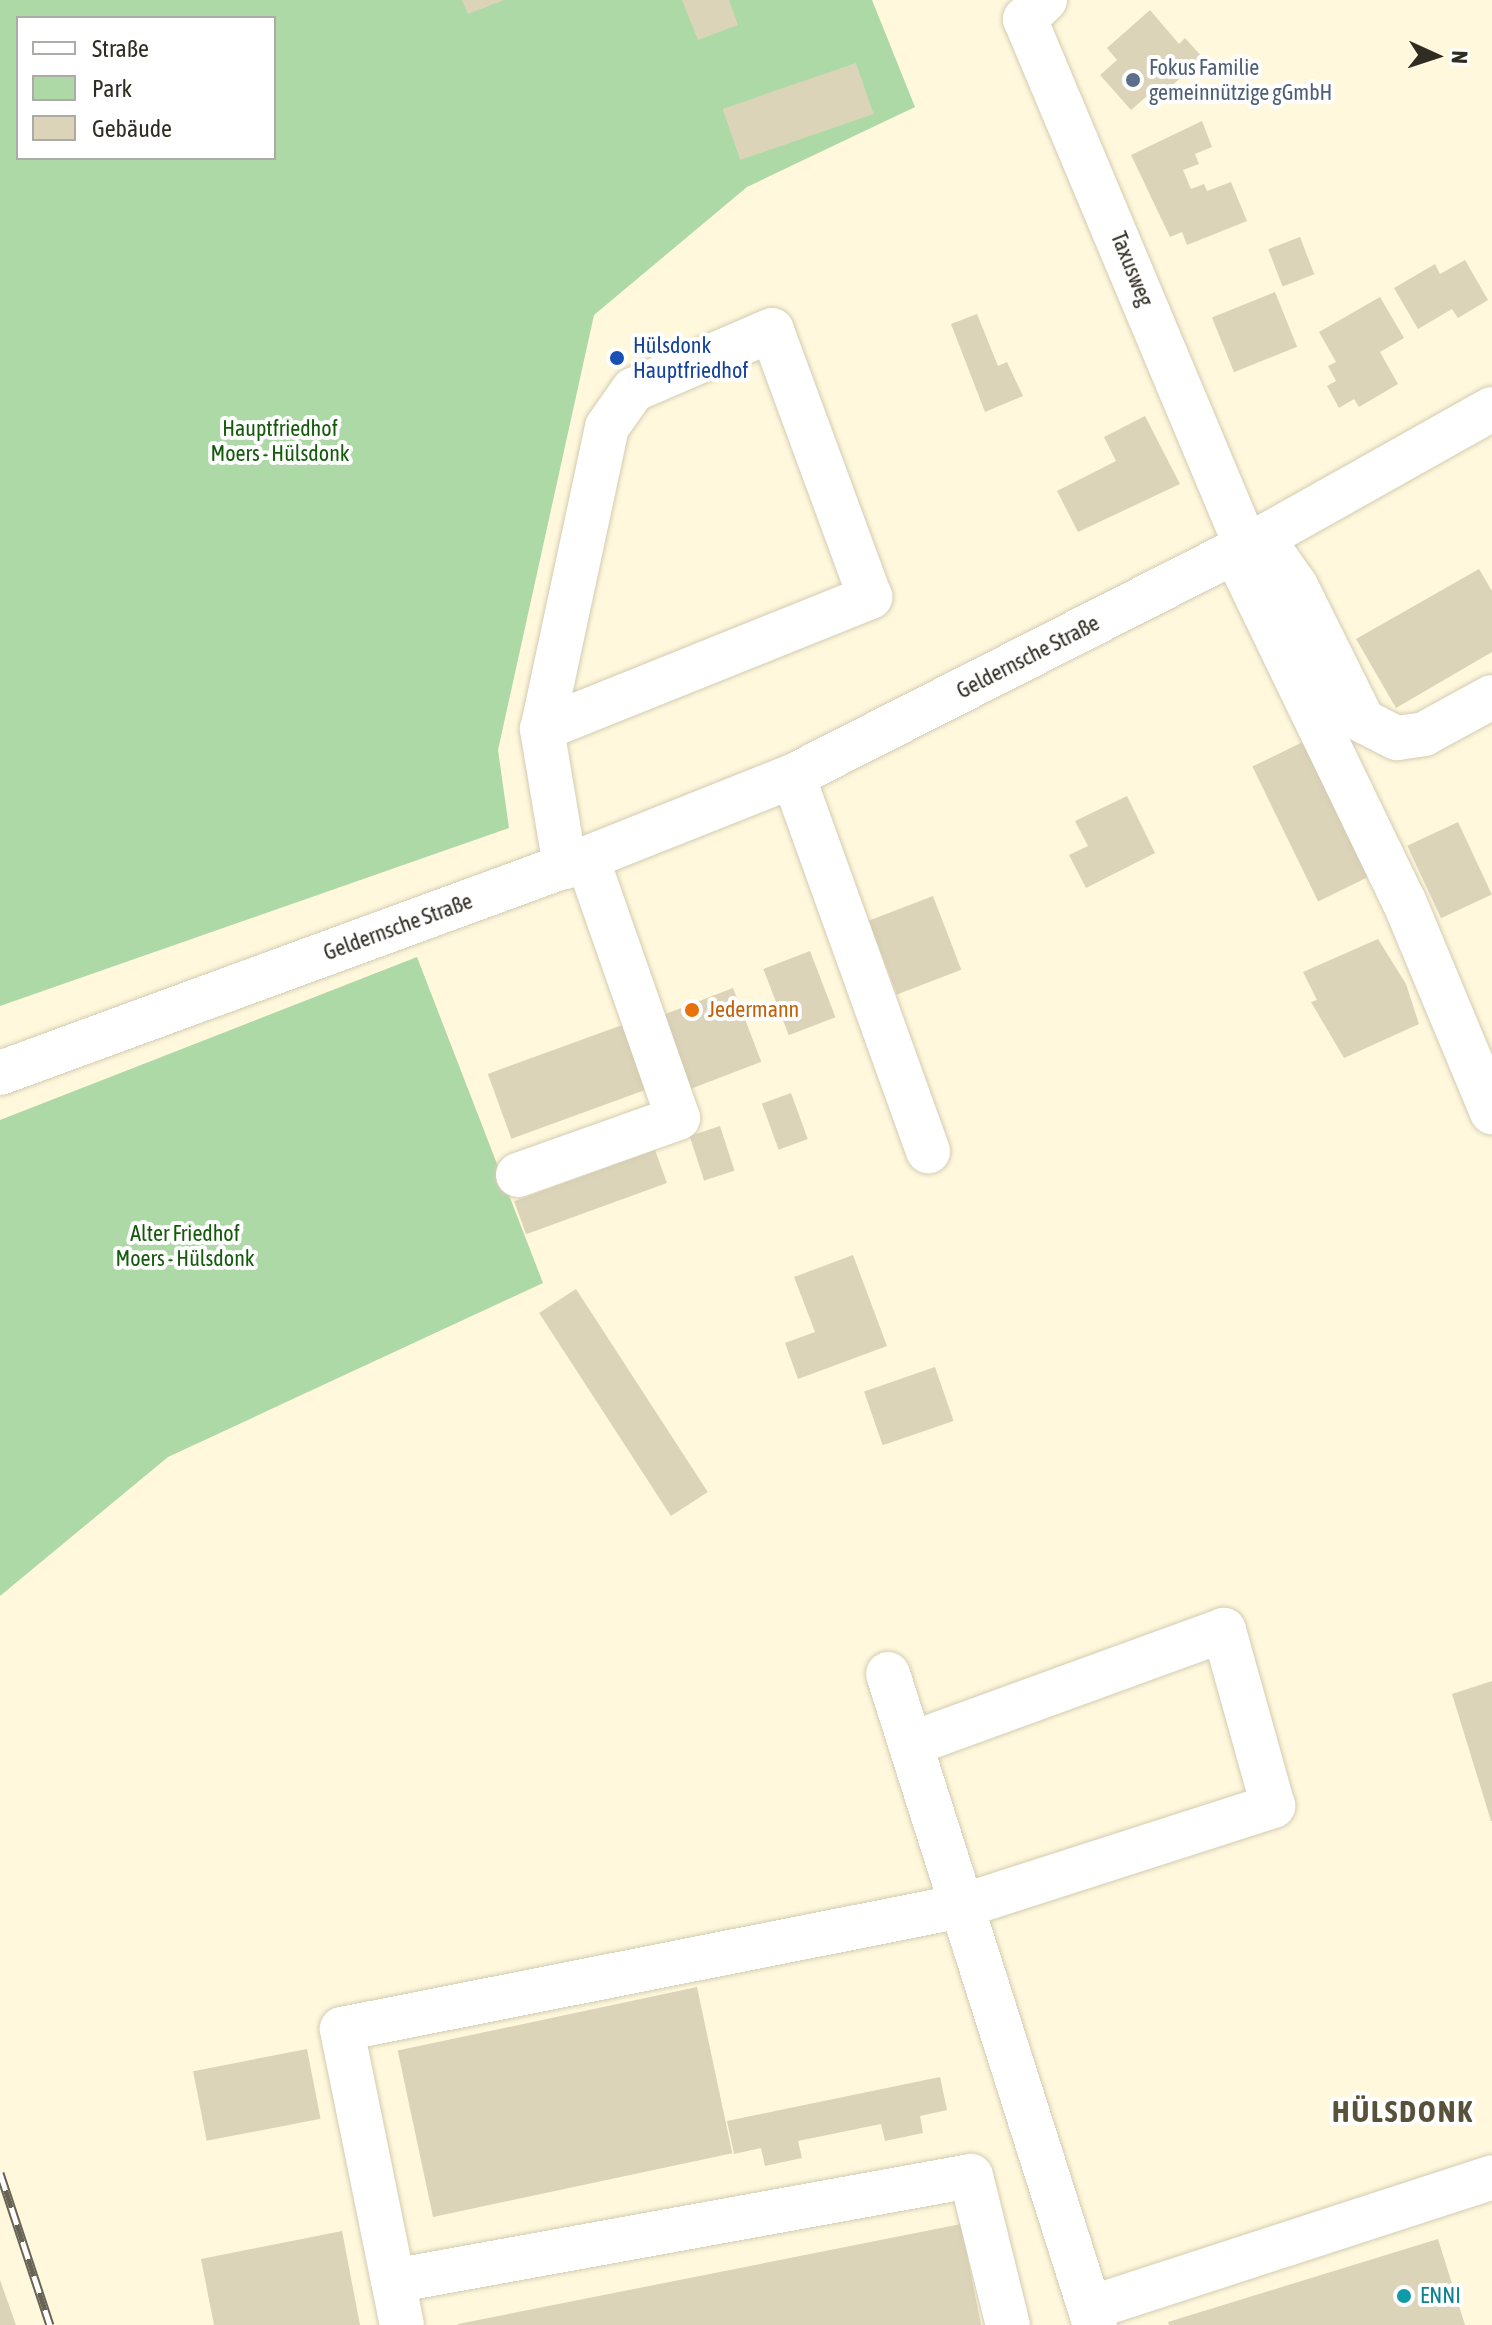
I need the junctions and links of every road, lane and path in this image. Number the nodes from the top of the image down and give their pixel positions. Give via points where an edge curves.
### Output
1 (1023, 6) edge
2 (1492, 409) edge
3 (1248, 545) junction
4 (1492, 697) edge
5 (542, 729) junction
6 (793, 776) junction
7 (576, 863) junction
8 (0, 1073) edge
9 (1492, 1112) edge
10 (928, 1151) dead end
11 (518, 1175) dead end
12 (888, 1674) dead end
13 (910, 1744) junction
14 (962, 1906) junction
15 (1492, 2177) edge
16 (393, 2281) junction
17 (1092, 2316) edge
18 (402, 2325) edge
19 (1008, 2325) edge

1 - 3 street, Taxusweg
2 - 3 street, Geldernsche Straße
3 - 4 street via 1296,586 1363,721 1397,738 1424,734
3 - 6 street, Geldernsche Straße
3 - 9 street
5 - 5 street via 870,597 772,330 633,390 607,427
5 - 7 street
6 - 7 street, Geldernsche Straße
6 - 10 street
7 - 8 street, Geldernsche Straße
7 - 11 street via 678,1118
12 - 13 street
13 - 14 street
13 - 14 street via 1224,1630 1273,1806
14 - 16 street via 342,2029
14 - 17 street
15 - 17 street
16 - 18 street
16 - 19 street via 971,2176

